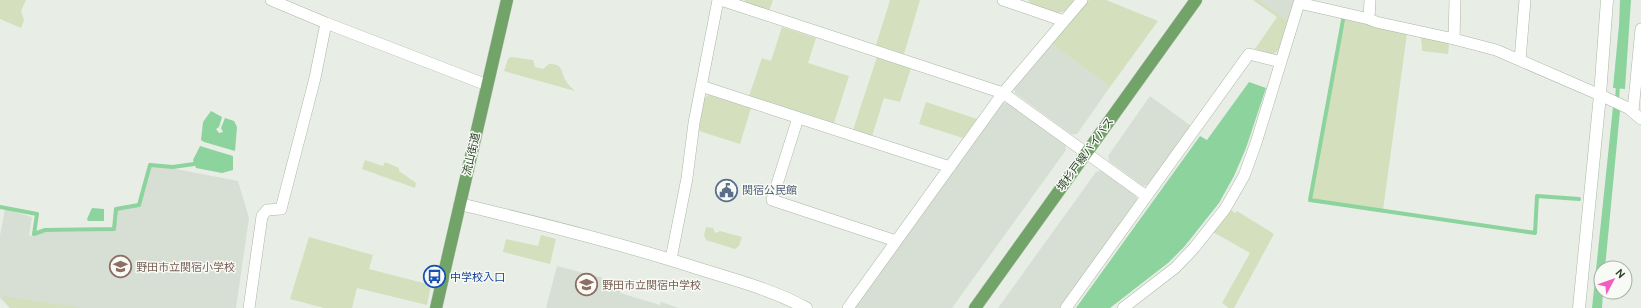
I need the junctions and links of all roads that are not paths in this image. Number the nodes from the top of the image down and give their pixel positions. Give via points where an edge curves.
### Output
1 (271, 0) edge
2 (507, 0) edge
3 (718, 0) edge
4 (721, 0) edge
5 (1003, 0) edge
6 (1082, 0) edge
7 (1196, 0) edge
8 (1370, 0) edge
9 (1456, 0) edge
10 (1525, 0) edge
11 (1607, 0) edge
12 (1022, 3) edge
13 (1369, 19) junction
14 (1064, 21) junction
15 (326, 24) junction
16 (1641, 29) edge
17 (1454, 39) junction
18 (1520, 60) junction
19 (1281, 62) junction
20 (487, 85) junction
21 (701, 86) junction
22 (1003, 93) junction
23 (1603, 96) junction
24 (1634, 113) edge
25 (798, 118) junction
26 (1087, 152) junction
27 (950, 167) junction
28 (1146, 196) junction
29 (460, 204) junction
30 (896, 241) junction
31 (671, 259) junction
32 (802, 307) edge
33 (249, 308) edge
34 (436, 308) edge
35 (848, 308) edge
36 (974, 308) edge
37 (1066, 308) edge
38 (1123, 308) edge
39 (1579, 308) edge

1 - 15 street
2 - 20 main road, 流山街道
3 - 21 street
4 - 22 street
5 - 12 street
6 - 14 street
7 - 26 main road, 境杉戸線バイパス
8 - 13 street
9 - 17 street
10 - 18 street
11 - 23 street
12 - 14 street
13 - 17 street
13 - 19 street via 1299,3
14 - 22 street
15 - 20 street
15 - 33 street via 281,209 267,210 262,216
16 - 24 street
17 - 18 street via 1496,50
18 - 23 street
19 - 28 street via 1249,54
19 - 38 street via 1244,176 1225,209 1175,268
20 - 29 main road, 流山街道
21 - 25 street
21 - 31 street
22 - 26 street
22 - 27 street
23 - 24 street
23 - 39 street
25 - 27 street
25 - 30 street via 772,200
26 - 28 street
26 - 36 main road, 境杉戸線バイパス
27 - 30 street
28 - 37 street
29 - 31 street
29 - 34 main road, 流山街道
30 - 35 street
31 - 32 street via 770,291

